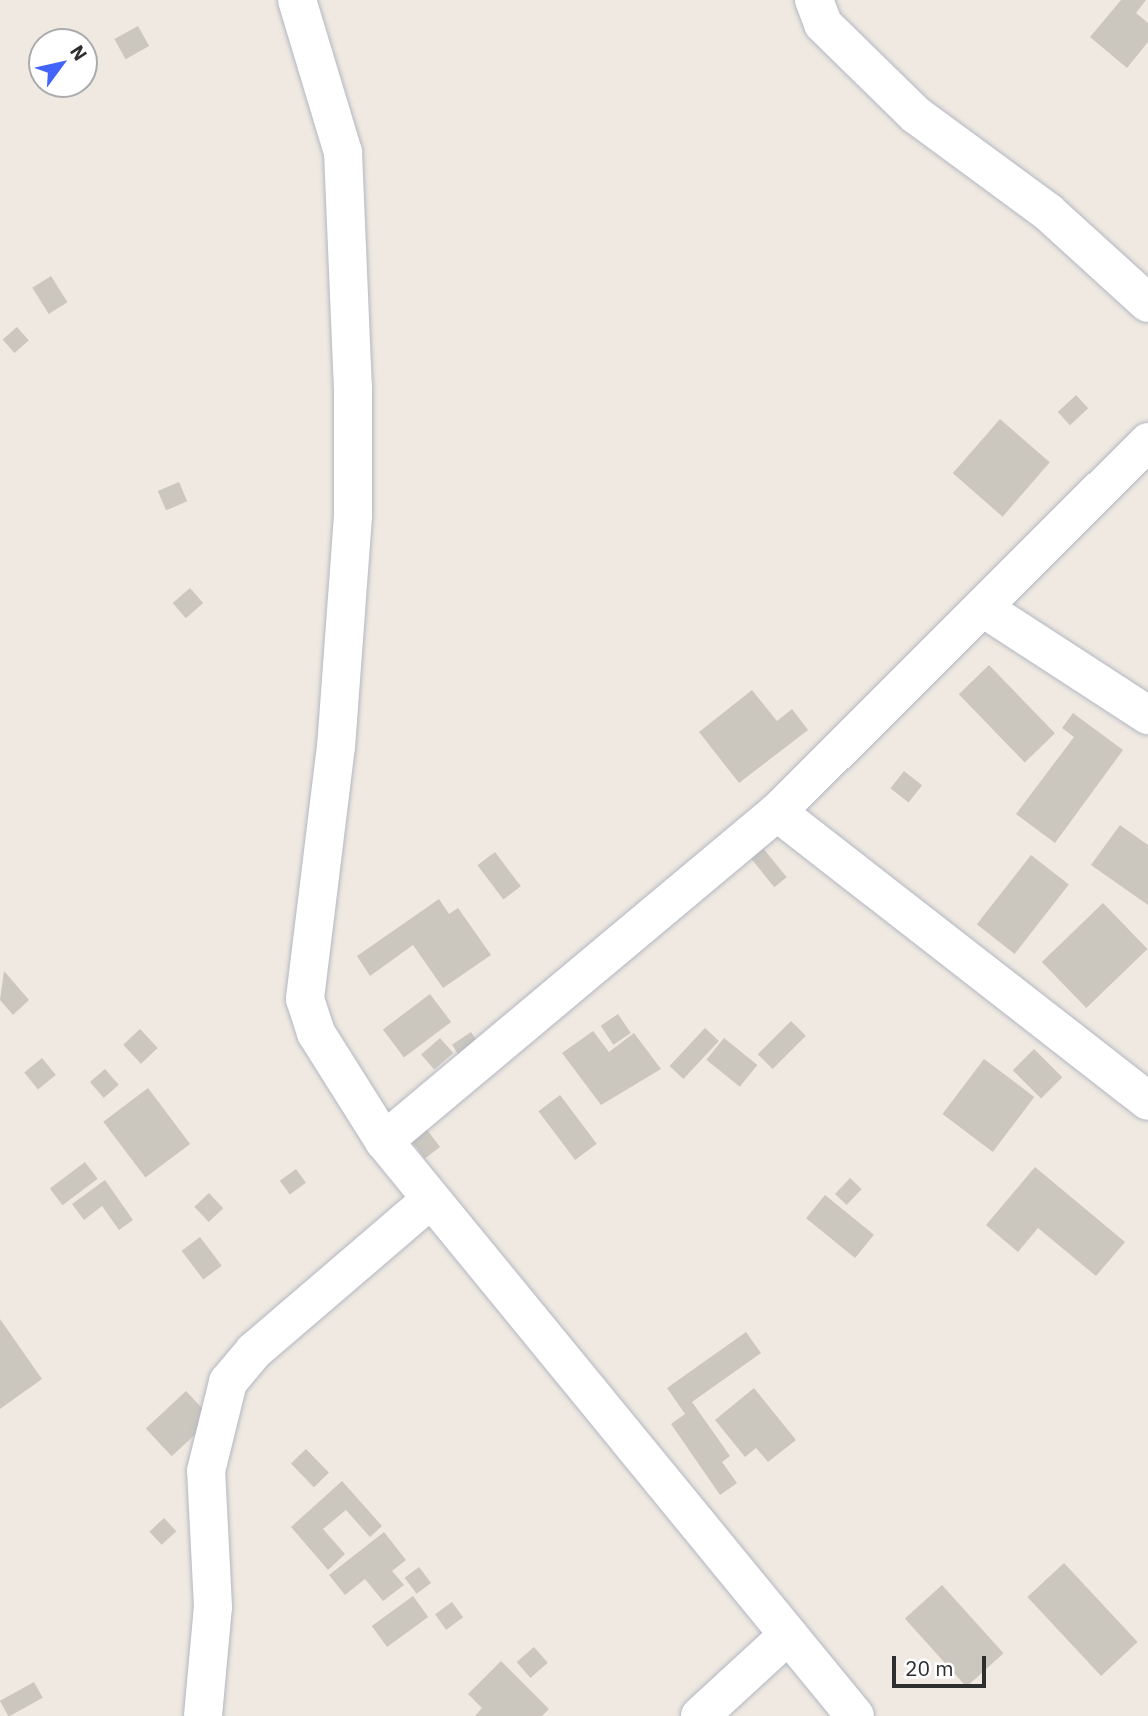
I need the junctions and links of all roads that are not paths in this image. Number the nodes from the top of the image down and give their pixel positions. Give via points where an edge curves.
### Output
1 (298, 0) edge
2 (814, 0) edge
3 (1148, 303) edge
4 (1148, 442) edge
5 (983, 608) junction
6 (1148, 715) edge
7 (777, 812) junction
8 (1148, 1101) edge
9 (384, 1141) junction
10 (430, 1200) junction
11 (788, 1634) junction
12 (203, 1716) edge
13 (700, 1716) edge
14 (855, 1716) edge

1 - 9 street via 343,152 354,516 336,746 305,999 316,1032
2 - 3 street via 823,23 916,116 1048,212
4 - 5 street
5 - 6 street
5 - 7 street
7 - 8 street
7 - 9 street
9 - 10 street
10 - 11 street
10 - 12 street via 254,1350 228,1382 206,1471 213,1607
11 - 13 street
11 - 14 street

